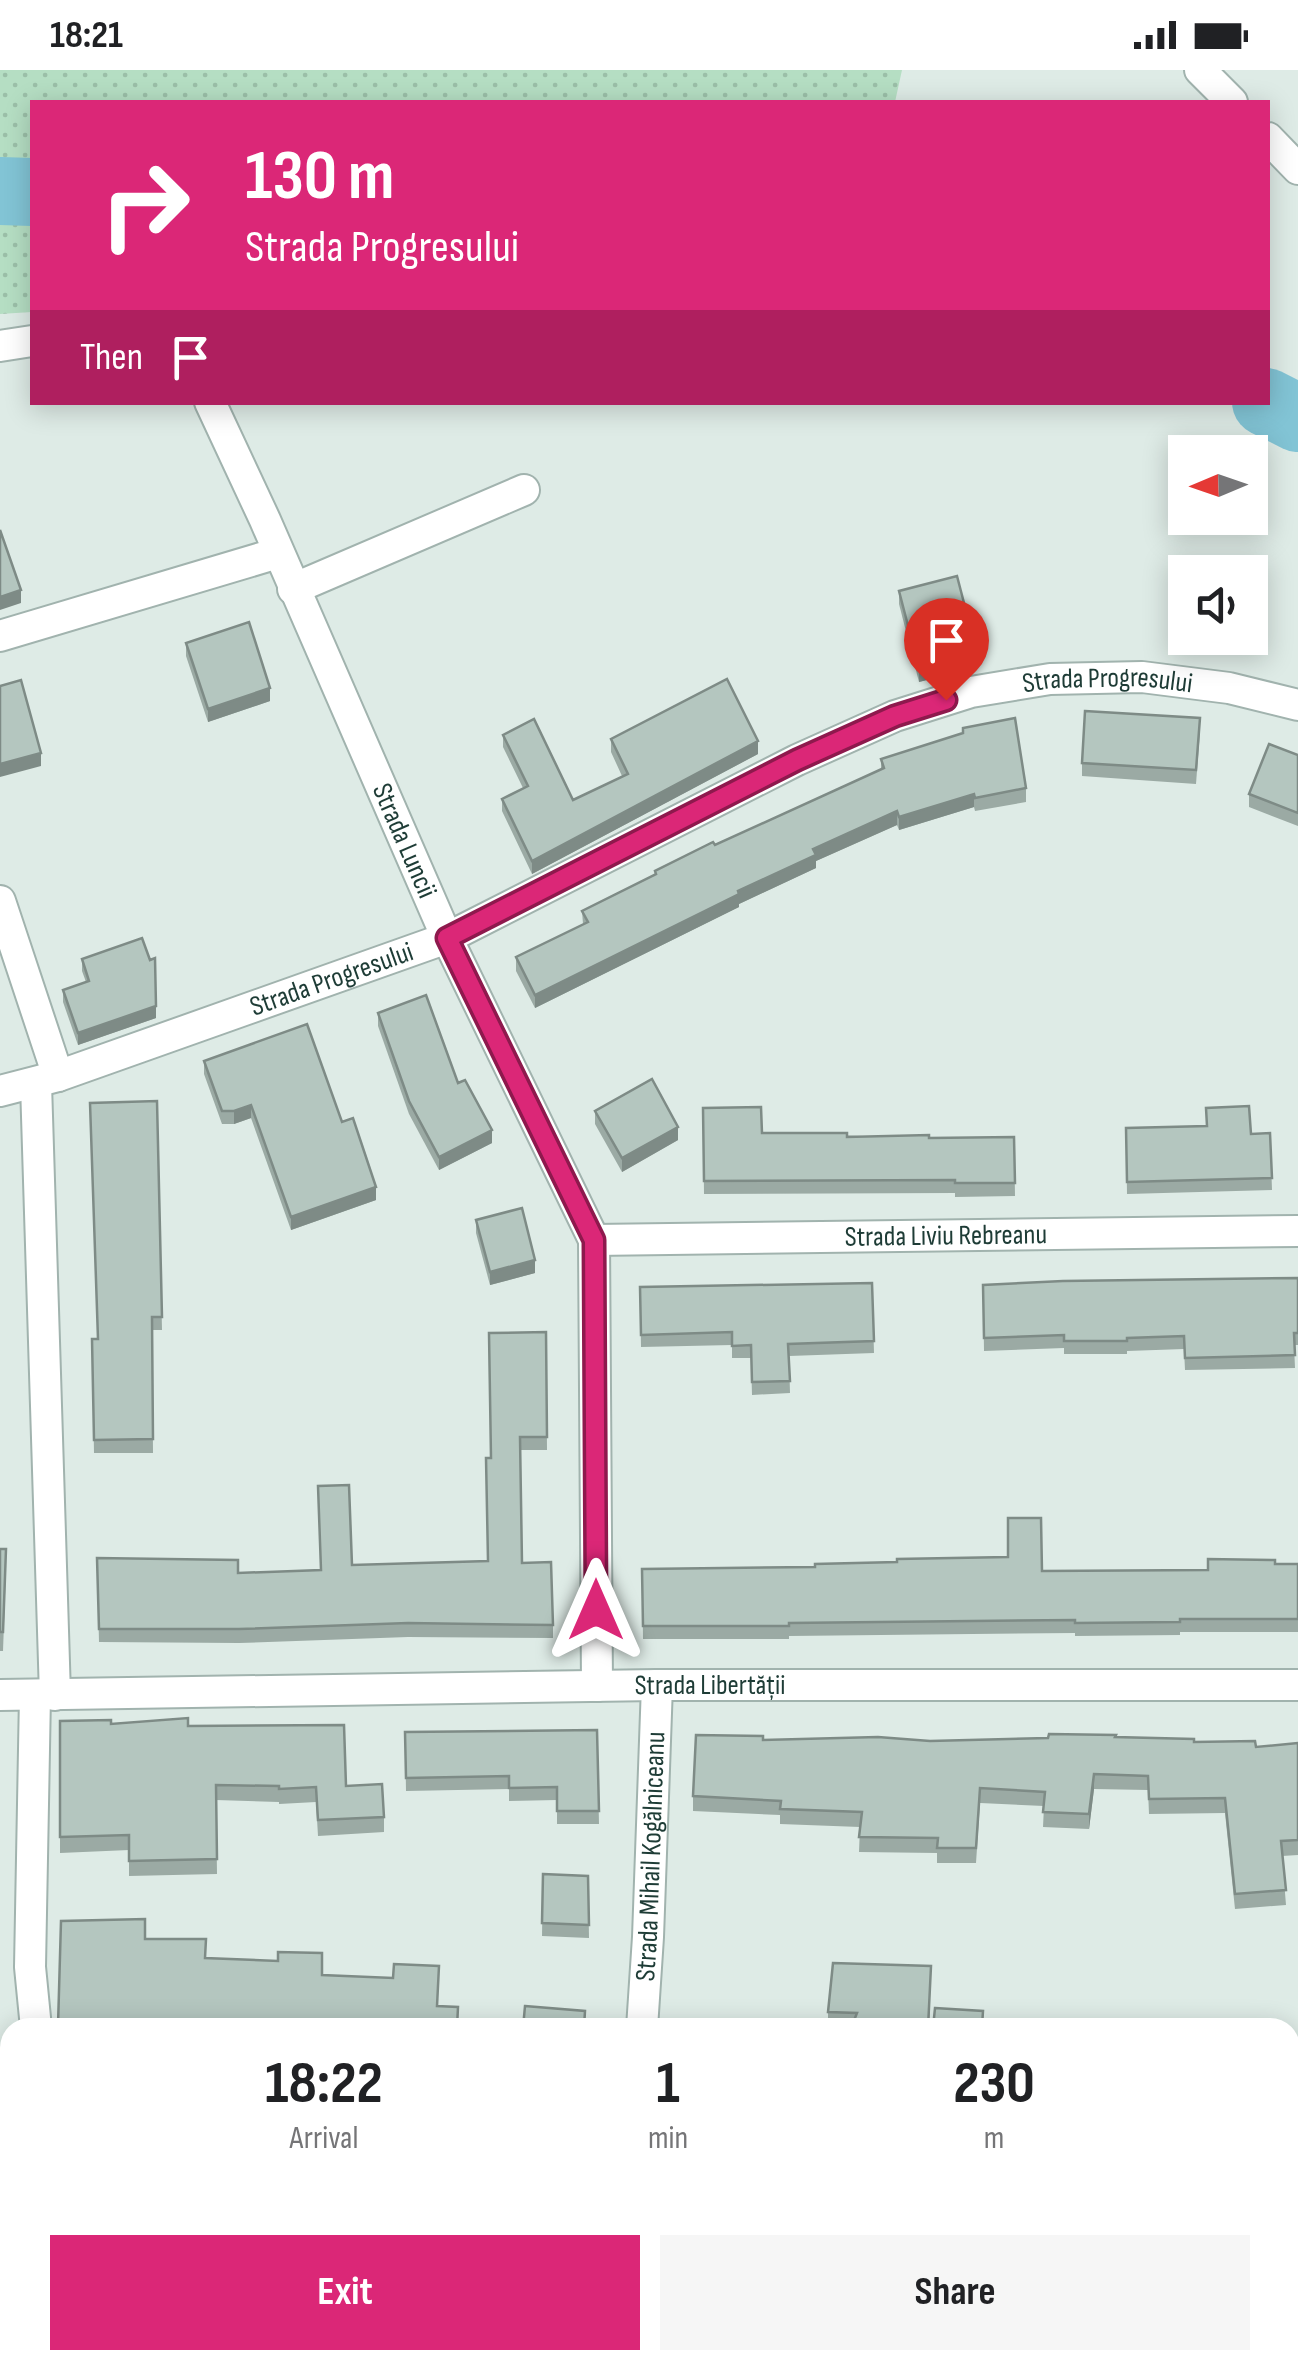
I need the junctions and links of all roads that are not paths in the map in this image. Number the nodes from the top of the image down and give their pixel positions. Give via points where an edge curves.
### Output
1 (1200, 70) edge
2 (1230, 100) edge
3 (1270, 140) edge
4 (1298, 170) edge
5 (30, 341) edge
6 (0, 346) edge
7 (211, 405) edge
8 (524, 490) dead end
9 (278, 552) junction
10 (293, 589) junction
11 (0, 636) edge
12 (1298, 705) edge
13 (0, 901) edge
14 (447, 938) junction
15 (47, 1080) junction
16 (0, 1091) edge
17 (1298, 1231) edge
18 (594, 1240) junction
19 (657, 1684) junction
20 (1298, 1684) edge
21 (596, 1686) junction
22 (0, 1695) edge
23 (45, 1695) junction
24 (35, 2018) edge
25 (642, 2018) edge

1 - 2 street
3 - 4 street
5 - 6 street
7 - 9 street, Strada Luncii
8 - 10 street
9 - 10 street, Strada Luncii
9 - 11 street
10 - 14 street, Strada Luncii
12 - 14 street, Strada Progresului via 1142,678 1050,679 972,692 895,716 797,760
13 - 15 street
14 - 15 street, Strada Progresului
14 - 18 street, Strada Luncii
15 - 16 street, Strada Progresului
15 - 23 street
17 - 18 street, Strada Liviu Rebreanu
18 - 21 street, Strada Luncii
19 - 20 street, Strada Libertății
19 - 21 street, Strada Libertății
19 - 25 street, Strada Mihail Kogălniceanu
21 - 23 street, Strada Libertății
22 - 23 street, Strada Libertății
23 - 24 street via 30,1967

